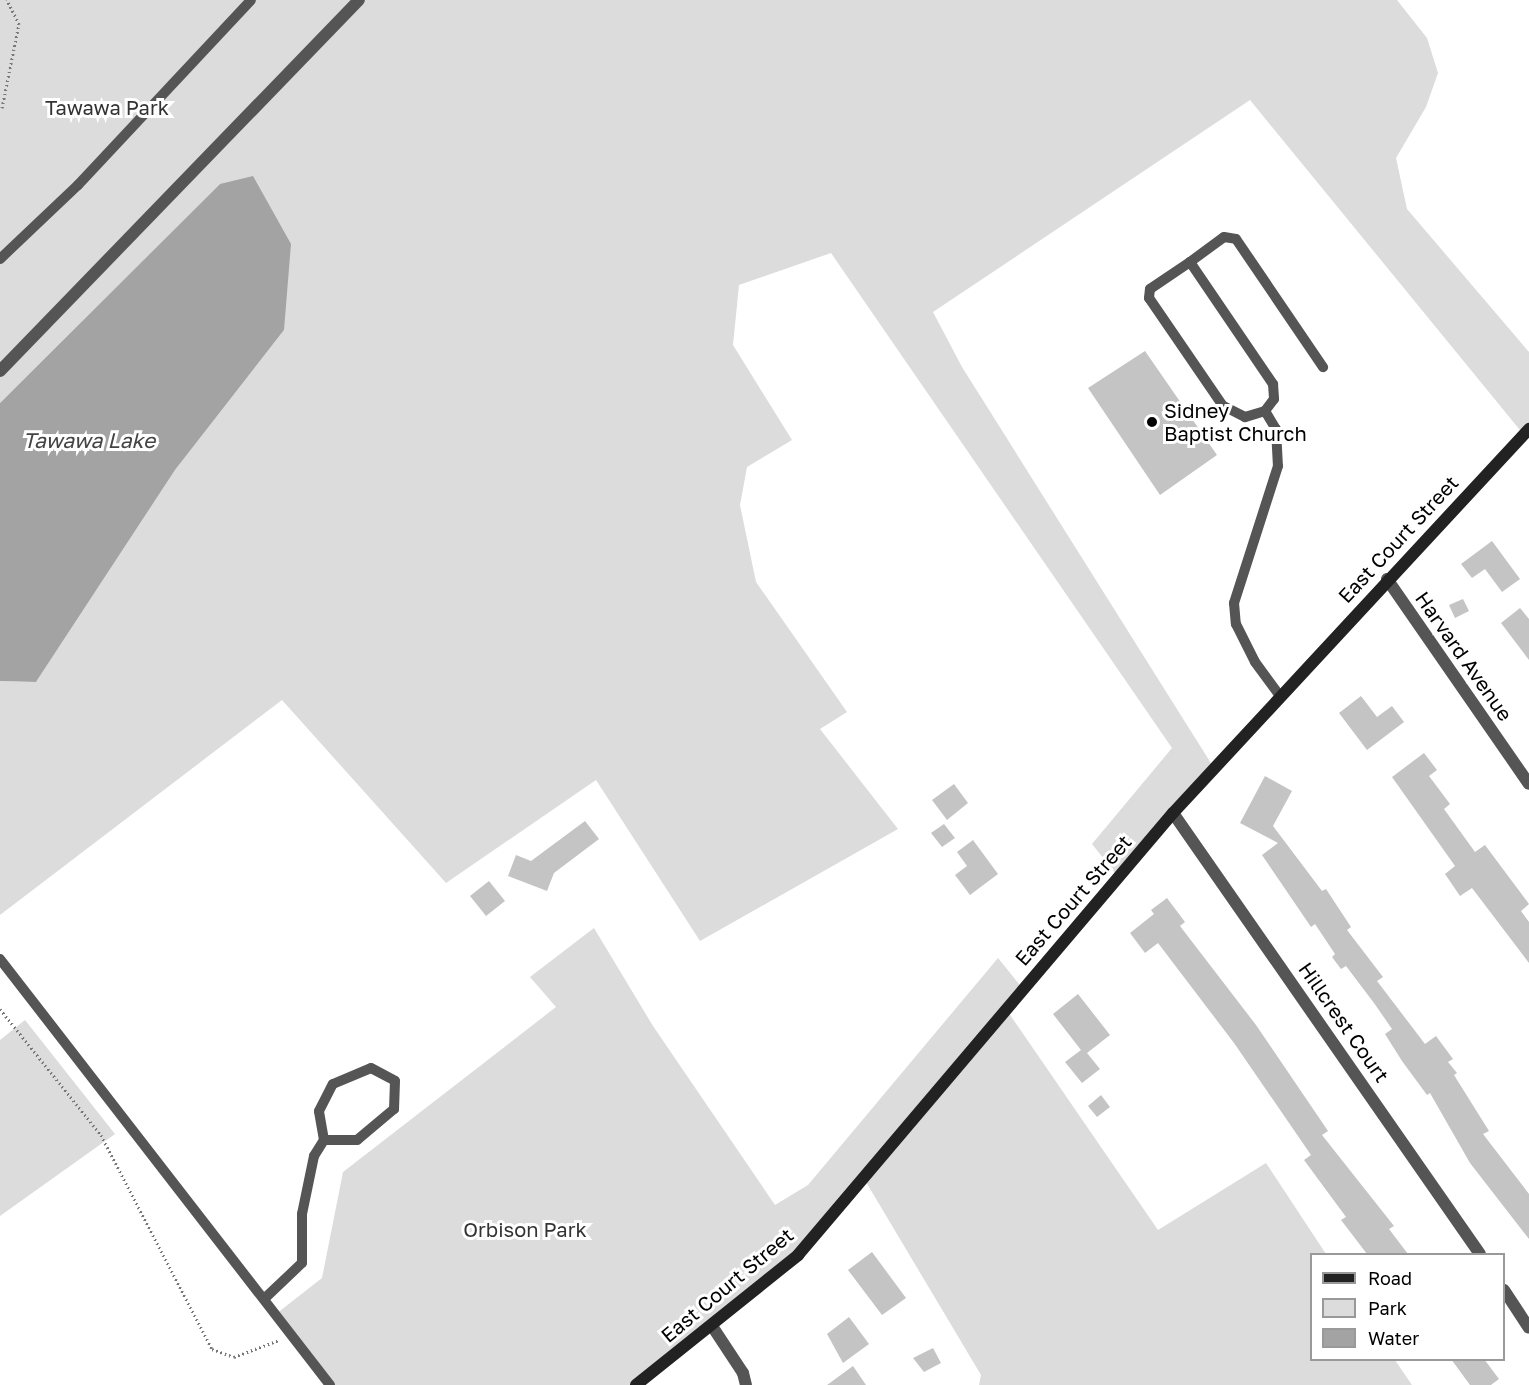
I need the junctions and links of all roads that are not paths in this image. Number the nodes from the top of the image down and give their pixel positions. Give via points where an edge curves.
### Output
1 (251, 0) edge
2 (359, 0) edge
3 (0, 259) edge
4 (1190, 262) junction
5 (1323, 367) dead end
6 (0, 371) edge
7 (1265, 411) junction
8 (1529, 429) edge
9 (1387, 579) junction
10 (1280, 696) junction
11 (1529, 784) edge
12 (1173, 813) junction
13 (0, 959) edge
14 (324, 1140) junction
15 (1479, 1253) edge
16 (1505, 1293) edge
17 (264, 1299) junction
18 (712, 1326) junction
19 (1529, 1328) edge
20 (330, 1385) edge
21 (636, 1385) edge
22 (746, 1385) edge

1 - 3 lane via 78,185
2 - 6 street
4 - 5 lane via 1224,237 1236,239
4 - 7 lane via 1273,384 1274,399
4 - 7 lane via 1150,289 1149,298 1223,406 1245,417
7 - 10 lane via 1276,429 1278,466 1234,603 1240,634
8 - 9 main road, East Court Street
9 - 10 main road, East Court Street
9 - 11 street, Harvard Avenue
10 - 12 main road, East Court Street
12 - 15 street, Hillcrest Court
12 - 18 main road, East Court Street via 798,1255
13 - 17 lane
14 - 14 lane via 357,1140 394,1109 395,1081 371,1068 333,1084 319,1112
14 - 17 lane via 314,1156 302,1214 302,1263
16 - 19 street
17 - 20 lane
18 - 21 main road, East Court Street
18 - 22 street via 743,1372

